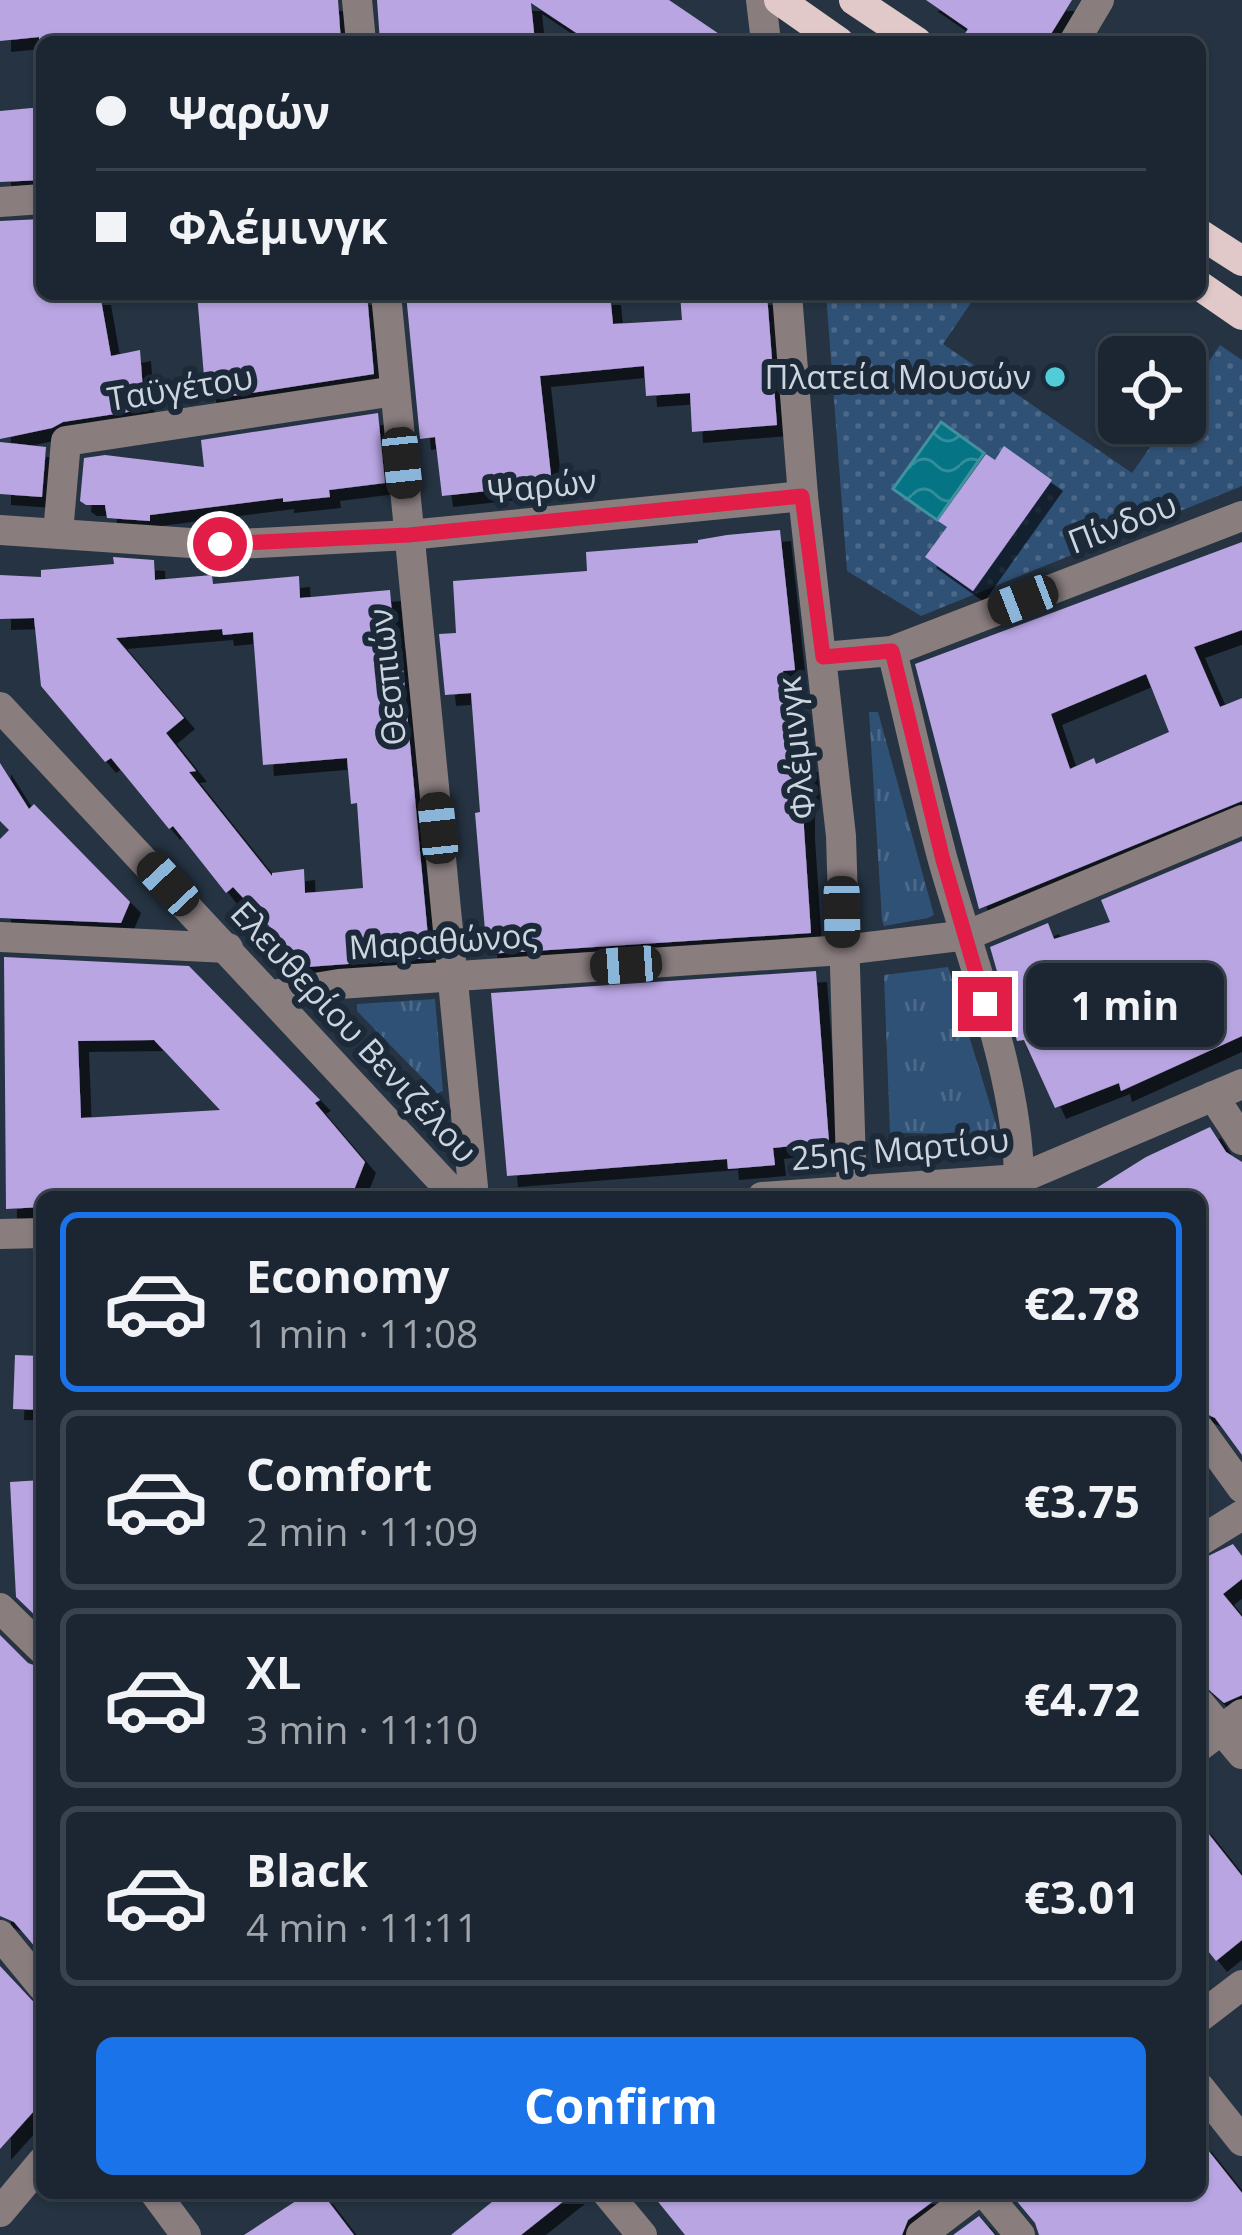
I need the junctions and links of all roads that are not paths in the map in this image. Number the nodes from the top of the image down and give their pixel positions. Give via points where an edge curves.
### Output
1 (357, 0) edge
2 (761, 0) edge
3 (779, 0) edge
4 (854, 0) edge
5 (1099, 0) edge
6 (360, 36) edge
7 (765, 36) edge
8 (830, 36) edge
9 (908, 36) edge
10 (1078, 36) edge
11 (36, 199) edge
12 (0, 202) edge
13 (1206, 238) edge
14 (1242, 261) edge
15 (1206, 290) edge
16 (387, 300) edge
17 (788, 300) edge
18 (1242, 315) edge
19 (395, 391) junction
20 (802, 496) junction
21 (1242, 516) edge
22 (0, 530) edge
23 (58, 533) junction
24 (409, 535) junction
25 (892, 651) junction
26 (823, 657) junction
27 (0, 707) edge
28 (1242, 820) edge
29 (968, 935) junction
30 (0, 937) edge
31 (228, 948) junction
32 (843, 950) junction
33 (453, 976) junction
34 (272, 995) junction
35 (1228, 1090) edge
36 (1242, 1140) edge
37 (1026, 1188) edge
38 (452, 1191) edge
39 (473, 1191) edge
40 (852, 1191) edge
41 (922, 1191) edge
42 (36, 1233) edge
43 (0, 1234) edge
44 (1206, 1438) edge
45 (1242, 1488) edge
46 (1242, 1515) edge
47 (1206, 1536) edge
48 (0, 1608) edge
49 (36, 1643) edge
50 (1221, 1730) edge
51 (1242, 1754) edge
52 (0, 1935) edge
53 (36, 1980) edge
54 (1242, 1985) edge
55 (1206, 2012) edge
56 (1206, 2096) edge
57 (1242, 2141) edge
58 (36, 2169) edge
59 (159, 2199) edge
60 (612, 2199) edge
61 (972, 2199) edge
62 (986, 2199) edge
63 (0, 2212) edge
64 (186, 2235) edge
65 (642, 2235) edge
66 (921, 2235) edge
67 (1020, 2235) edge

1 - 6 street
2 - 7 street
3 - 8 main road
4 - 9 main road
5 - 10 street
11 - 12 street
13 - 14 main road
15 - 18 main road
16 - 19 street, Θεσπιών
17 - 20 street, Φλέμινγκ
19 - 23 street, Ταϋγέτου via 67,441
19 - 24 street, Θεσπιών
20 - 24 street, Ψαρών
20 - 26 street, Φλέμινγκ
21 - 25 street, Πίνδου
22 - 23 street, Ψαρών
23 - 24 street, Ψαρών via 220,544
24 - 33 street, Θεσπιών
25 - 26 street, Πίνδου
25 - 29 street
26 - 32 street, Φλέμινγκ
27 - 31 street, Ελευθερίου Βενιζέλου
28 - 29 street, Μαραθώνος
29 - 32 street, Μαραθώνος
29 - 37 street
30 - 31 street
31 - 34 street, Ελευθερίου Βενιζέλου
32 - 33 street, Μαραθώνος
32 - 40 street, Φλέμινγκ
33 - 34 street, Μαραθώνος
33 - 39 street, Θεσπιών
34 - 38 street, Ελευθερίου Βενιζέλου
35 - 36 street
35 - 37 street, 25ης Μαρτίου
37 - 41 street, 25ης Μαρτίου
42 - 43 street
44 - 45 street
46 - 47 street
48 - 49 street
50 - 51 street
52 - 53 street
54 - 55 street
56 - 57 street
58 - 63 street
59 - 64 street
60 - 65 street
61 - 66 street
62 - 67 street

